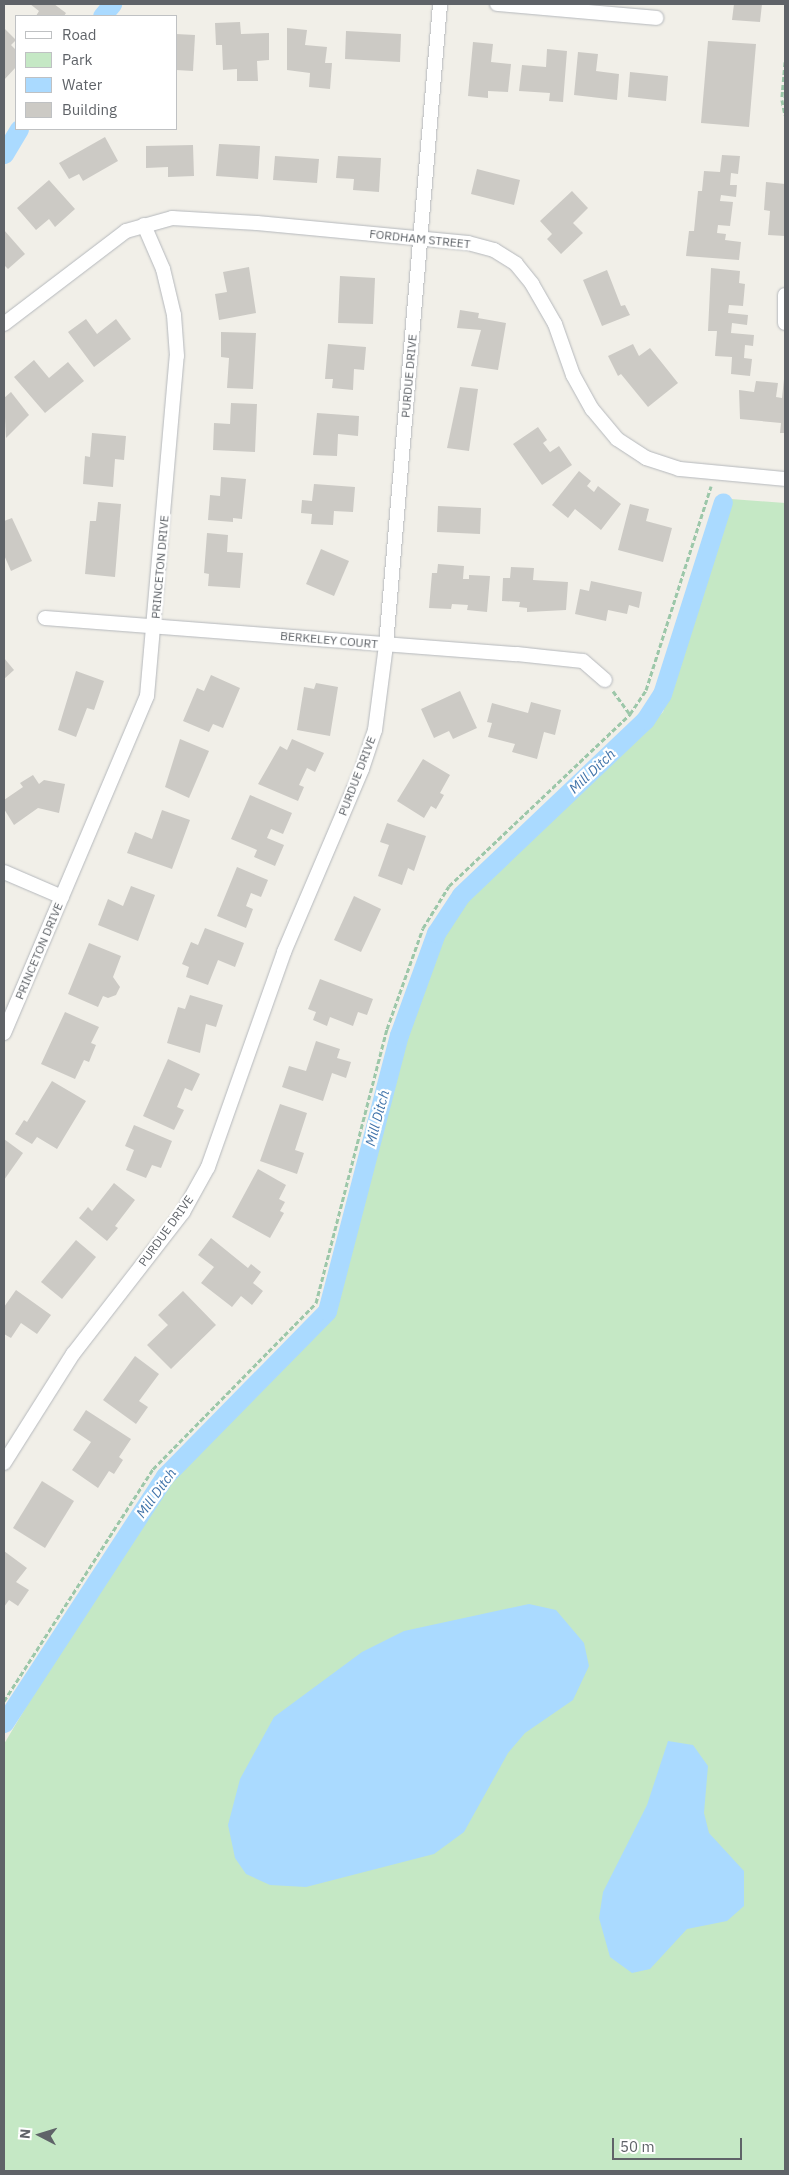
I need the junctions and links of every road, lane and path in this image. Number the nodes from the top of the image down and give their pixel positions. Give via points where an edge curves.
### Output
1 (440, 4) edge
2 (497, 4) edge
3 (656, 18) dead end
4 (785, 62) edge
5 (785, 115) edge
6 (144, 225) junction
7 (421, 238) junction
8 (785, 295) edge
9 (785, 323) edge
10 (4, 324) edge
11 (715, 473) junction
12 (785, 479) edge
13 (45, 618) dead end
14 (156, 624) junction
15 (386, 645) junction
16 (605, 680) joint
17 (630, 714) junction
18 (4, 872) edge
19 (62, 897) junction
20 (4, 1033) edge
21 (4, 1463) edge
22 (4, 1701) edge

1 - 7 street, PURDUE DRIVE via 424,162
2 - 3 street
4 - 5 path via 782,100
6 - 7 street, FORDHAM STREET via 172,218
6 - 10 street, FORDHAM STREET via 126,231
6 - 14 street, PRINCETON DRIVE via 163,269 174,315 177,356
7 - 11 street, FORDHAM STREET via 468,242 494,250 516,264 532,284 555,324 573,375 592,409 617,439 646,458 679,469
7 - 15 street, PURDUE DRIVE
8 - 9 street
11 - 12 street, FORDHAM STREET
11 - 17 path via 646,690
13 - 14 street, BERKELEY COURT
14 - 15 street, BERKELEY COURT
14 - 19 street, PRINCETON DRIVE via 147,696
15 - 16 street, BERKELEY COURT via 582,662
15 - 21 street, PURDUE DRIVE via 375,730 362,769 284,952 208,1167 183,1212 74,1354
16 - 17 path
17 - 22 path via 449,886 423,928 387,1029 316,1303 154,1469
18 - 19 street, PRINCETON DRIVE
19 - 20 street, PRINCETON DRIVE

